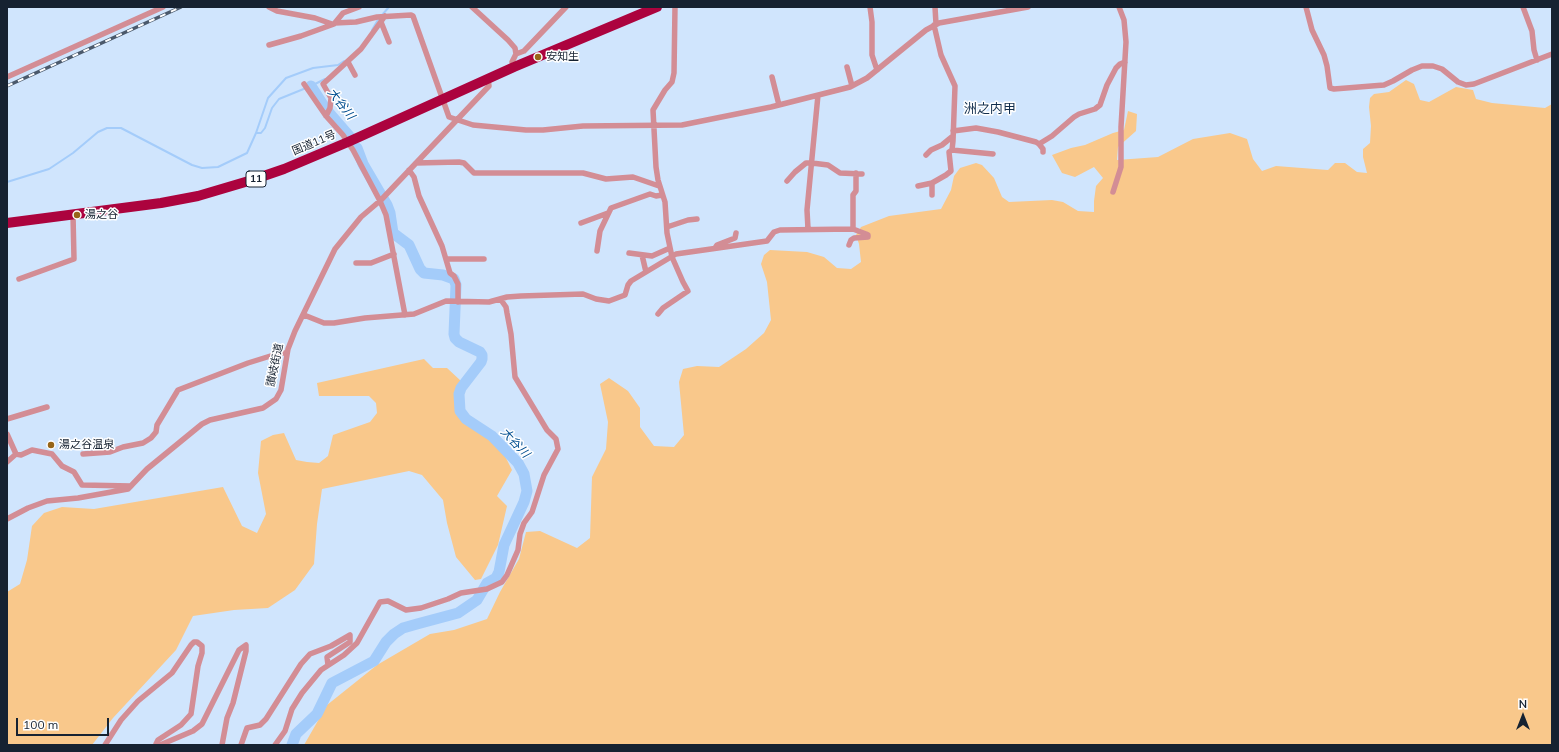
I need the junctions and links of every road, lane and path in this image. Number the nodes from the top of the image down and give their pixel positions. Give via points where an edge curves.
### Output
1 (163, 7) edge
2 (269, 7) edge
3 (359, 7) edge
4 (472, 7) edge
5 (566, 7) edge
6 (658, 7) edge
7 (675, 7) edge
8 (870, 7) edge
9 (935, 7) edge
10 (1028, 7) edge
11 (1119, 7) edge
12 (1306, 7) edge
13 (1523, 7) edge
14 (384, 16) junction
15 (381, 22) junction
16 (333, 24) junction
17 (935, 25) junction
18 (389, 42) dead end
19 (268, 45) dead end
20 (516, 54) junction
21 (1552, 54) edge
22 (1537, 60) junction
23 (348, 62) junction
24 (1125, 62) junction
25 (514, 67) junction
26 (847, 67) dead end
27 (877, 70) junction
28 (355, 75) dead end
29 (7, 77) edge
30 (772, 77) dead end
31 (488, 78) junction
32 (304, 84) dead end
33 (852, 86) junction
34 (818, 95) junction
35 (442, 99) junction
36 (779, 105) junction
37 (326, 116) junction
38 (458, 119) junction
39 (654, 126) junction
40 (953, 133) junction
41 (348, 142) junction
42 (1039, 144) junction
43 (952, 150) junction
44 (1043, 152) dead end
45 (993, 154) dead end
46 (926, 155) dead end
47 (416, 162) junction
48 (812, 163) junction
49 (409, 170) junction
50 (787, 181) dead end
51 (932, 184) junction
52 (659, 186) junction
53 (918, 186) dead end
54 (1114, 192) dead end
55 (662, 195) junction
56 (932, 195) dead end
57 (382, 199) junction
58 (608, 213) junction
59 (73, 215) junction
60 (697, 219) dead end
61 (7, 223) edge
62 (581, 224) dead end
63 (667, 227) junction
64 (854, 228) junction
65 (808, 229) junction
66 (736, 233) dead end
67 (849, 245) dead end
68 (670, 248) junction
69 (715, 248) junction
70 (597, 252) dead end
71 (629, 253) dead end
72 (394, 254) junction
73 (642, 255) junction
74 (672, 257) junction
75 (446, 258) junction
76 (484, 259) dead end
77 (356, 263) dead end
78 (646, 272) junction
79 (20, 279) dead end
80 (501, 300) junction
81 (458, 302) junction
82 (658, 314) dead end
83 (304, 315) junction
84 (405, 315) junction
85 (287, 353) junction
86 (47, 407) dead end
87 (7, 419) edge
88 (7, 434) edge
89 (16, 454) junction
90 (83, 454) dead end
91 (7, 462) edge
92 (131, 486) junction
93 (7, 519) edge
94 (328, 665) junction
95 (105, 745) edge
96 (159, 745) edge
97 (222, 745) edge
98 (241, 745) edge
99 (275, 745) edge

1 - 29 street
2 - 16 street
3 - 16 street via 343,13
4 - 20 street via 508,40 515,48
5 - 20 street via 524,51
6 - 25 highway, 国道11号 / 11
7 - 39 street via 674,73 672,82 653,110
8 - 27 street via 872,55
9 - 17 street
10 - 17 street
11 - 24 street via 1126,29
12 - 22 street via 1312,30 1324,55 1330,88 1334,89 1384,85 1422,66 1442,69 1458,82 1474,84
13 - 22 street via 1532,31
14 - 15 street
14 - 16 street
14 - 35 street via 413,16
15 - 18 street
15 - 23 street
16 - 19 street
17 - 27 street
17 - 40 street via 941,55 955,86
20 - 25 street via 512,62
21 - 22 street
23 - 28 street
23 - 37 street via 323,84 331,98
24 - 42 street via 1116,68 1100,105 1074,117
24 - 54 street via 1121,167
25 - 31 highway, 国道11号 / 11
26 - 33 street
27 - 33 street
30 - 36 street
31 - 35 highway, 国道11号 / 11
31 - 38 street, 讃岐街道 via 490,86
32 - 37 street
33 - 34 street
34 - 36 street
34 - 48 street
35 - 38 street via 449,117
35 - 41 highway, 国道11号 / 11
36 - 39 street via 692,124
37 - 41 street
38 - 39 street via 473,125 526,130 583,126
38 - 47 street, 讃岐街道
39 - 52 street
40 - 42 street via 976,128 984,129
40 - 43 street
40 - 46 street via 942,145
41 - 57 street
41 - 59 highway, 国道11号 / 11 via 284,169 225,189 161,203
42 - 44 street
43 - 45 street
43 - 51 street via 949,152 949,173
47 - 49 street, 讃岐街道
47 - 52 street via 459,162 464,163 474,173 569,172 606,179 633,177
48 - 50 street via 806,163
48 - 64 street via 828,165 840,173 859,173 856,191 852,195
48 - 65 street via 807,210
49 - 57 street, 讃岐街道
49 - 75 street
51 - 53 street
51 - 56 street
52 - 55 street
55 - 58 street via 650,194 611,208
55 - 63 street
57 - 72 street
57 - 83 street, 讃岐街道 via 361,216 336,249
58 - 62 street
58 - 70 street via 600,231
59 - 61 highway, 国道11号 / 11
59 - 79 street via 74,259
60 - 63 street
63 - 68 street
64 - 65 street
64 - 67 street via 868,237 854,238
65 - 69 street via 780,230 774,232 767,240
66 - 69 street via 735,238
68 - 73 street via 652,256
68 - 74 street
69 - 74 street via 676,254
71 - 73 street
72 - 77 street via 371,263
72 - 84 street
73 - 78 street
74 - 78 street
74 - 82 street via 688,291
75 - 76 street
75 - 81 street via 450,273 458,284
78 - 80 street via 631,281 625,295 609,301 584,294 507,297
80 - 81 street
80 - 94 street via 506,307 515,377 545,426 556,439 558,449 544,475 532,512 524,523 518,550 507,575 502,582 487,589 461,593 421,608 406,610 388,601 380,602 357,643
81 - 84 street via 446,301
83 - 84 street via 324,323 334,323
83 - 85 street, 讃岐街道
85 - 90 street via 248,363 178,390 157,425 156,432 143,443 110,452
85 - 92 street, 讃岐街道 via 280,393 273,401 263,408 202,424
86 - 87 street
88 - 89 street
89 - 91 street
89 - 92 street via 21,455 32,450 52,454 62,466 74,472 82,485
92 - 93 street, 讃岐街道 via 128,489 78,498 46,501
94 - 98 street via 327,657 350,642 350,635 310,654 266,719 260,725 247,728
94 - 99 street via 295,702 285,731
95 - 96 street via 121,720 138,701 172,673 191,645 197,642 202,646 202,653 191,714 181,725 158,740 156,744
96 - 97 street via 193,731 202,724 239,650 246,645

